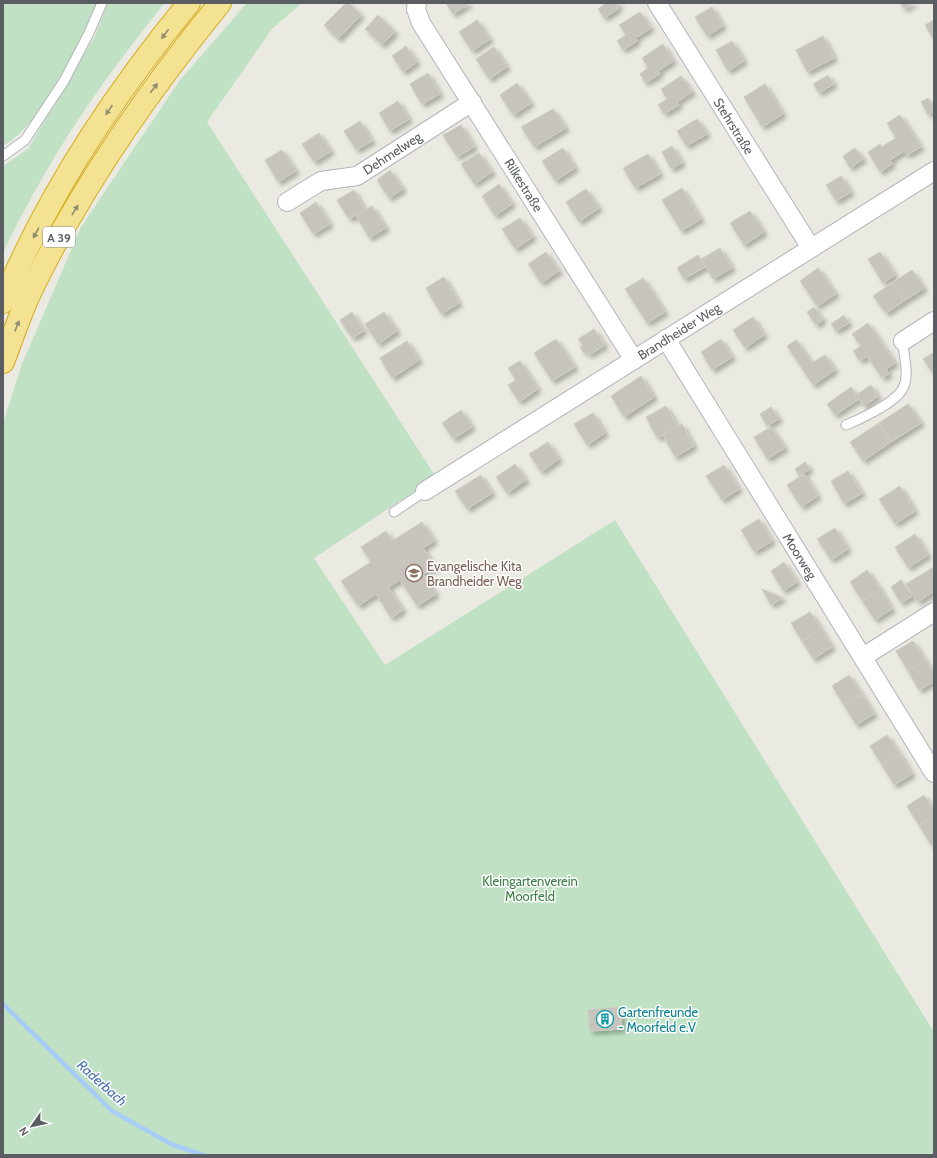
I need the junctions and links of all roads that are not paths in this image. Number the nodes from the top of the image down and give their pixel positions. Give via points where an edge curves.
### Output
1 (102, 3) edge
2 (190, 3) edge
3 (220, 3) edge
4 (657, 3) edge
5 (416, 6) edge
6 (472, 102) junction
7 (3, 156) edge
8 (934, 171) edge
9 (287, 202) dead end
10 (811, 248) junction
11 (3, 302) edge
12 (934, 321) edge
13 (666, 339) junction
14 (903, 341) joint
15 (634, 360) junction
16 (3, 362) edge
17 (846, 425) dead end
18 (425, 491) joint
19 (394, 512) dead end
20 (934, 612) edge
21 (862, 657) junction
22 (934, 773) edge

1 - 7 lane via 90,33 64,81 30,134
2 -> 11 highway, A 39 via 128,83 78,158 37,230
16 -> 3 highway, A 39 via 28,298 92,181 146,99
4 - 10 street, Stehrstraße
5 - 6 street, Rilkestraße via 421,23
6 - 9 street, Dehmelweg via 357,176 321,181
6 - 15 street, Rilkestraße
8 - 10 street, Brandheider Weg
10 - 13 street, Brandheider Weg
12 - 14 street
13 - 15 street, Brandheider Weg
13 - 21 street, Moorweg
14 - 17 lane via 906,376 904,386 898,395
15 - 18 street, Brandheider Weg
18 - 19 lane
20 - 21 street
21 - 22 street, Moorweg

